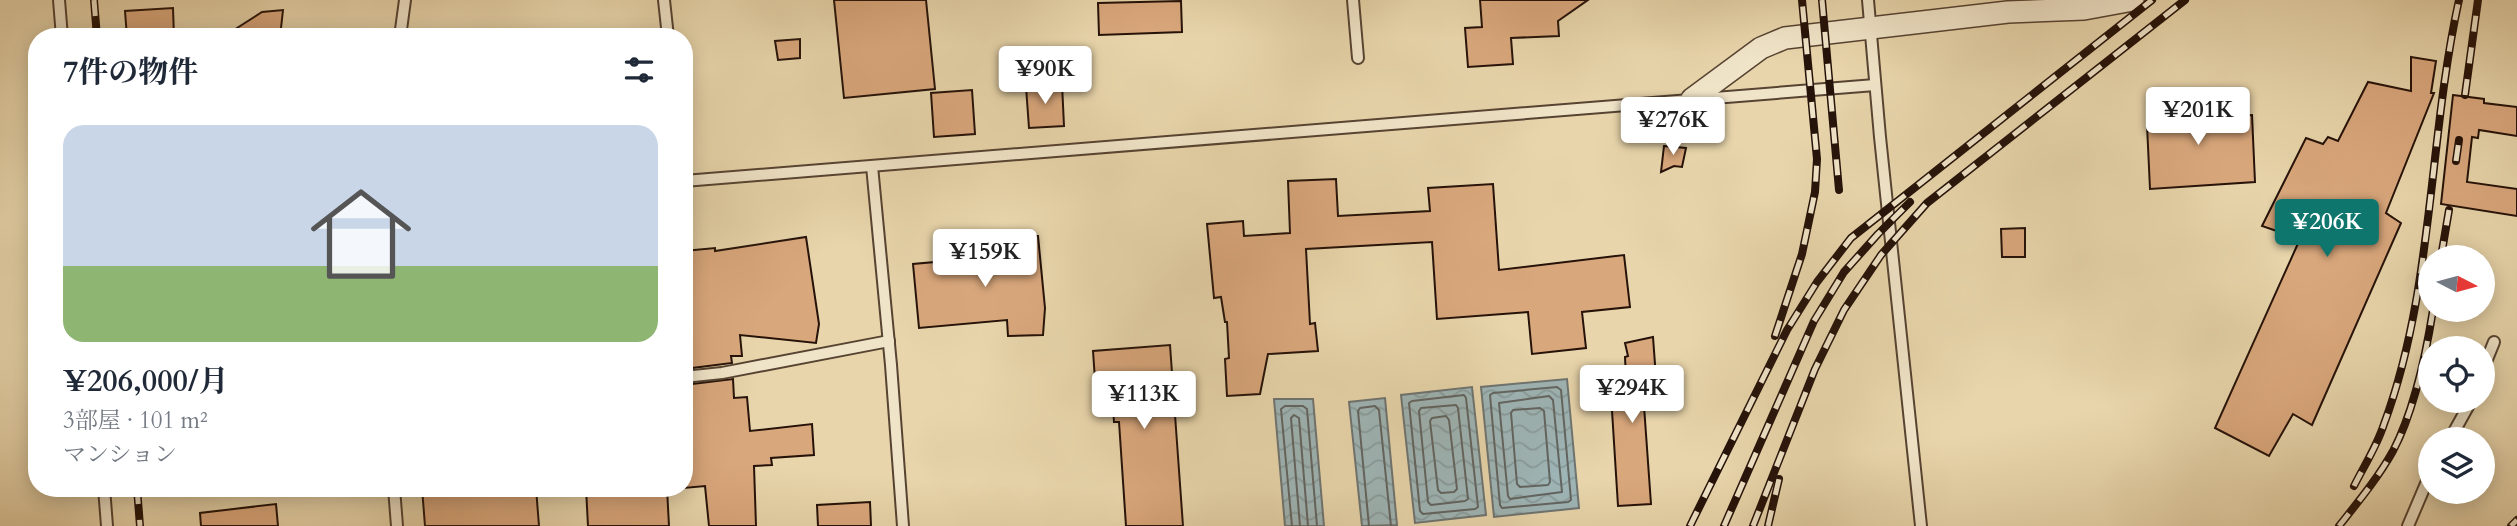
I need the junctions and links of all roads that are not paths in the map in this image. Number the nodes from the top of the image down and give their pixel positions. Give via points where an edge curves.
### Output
1 (60, 0) edge
2 (405, 0) edge
3 (664, 0) edge
4 (1353, 0) edge
5 (1868, 0) edge
6 (2133, 0) edge
7 (62, 28) edge
8 (401, 28) edge
9 (667, 28) edge
10 (1870, 30) junction
11 (1358, 58) dead end
12 (1875, 85) junction
13 (1692, 99) junction
14 (872, 166) junction
15 (693, 180) edge
16 (889, 341) junction
17 (693, 376) edge
18 (105, 497) edge
19 (395, 497) edge
20 (2418, 503) edge
21 (107, 526) edge
22 (397, 526) edge
23 (903, 526) edge
24 (1921, 526) edge
25 (2408, 526) edge

1 - 7 lane
2 - 8 lane
3 - 9 lane
4 - 11 lane
5 - 10 lane
6 - 10 street
10 - 12 lane
10 - 13 street via 1785,38 1761,48
12 - 13 lane
12 - 24 lane
13 - 14 lane
14 - 15 lane
14 - 16 lane
16 - 17 lane
16 - 23 lane
18 - 21 lane
19 - 22 lane
20 - 25 lane

